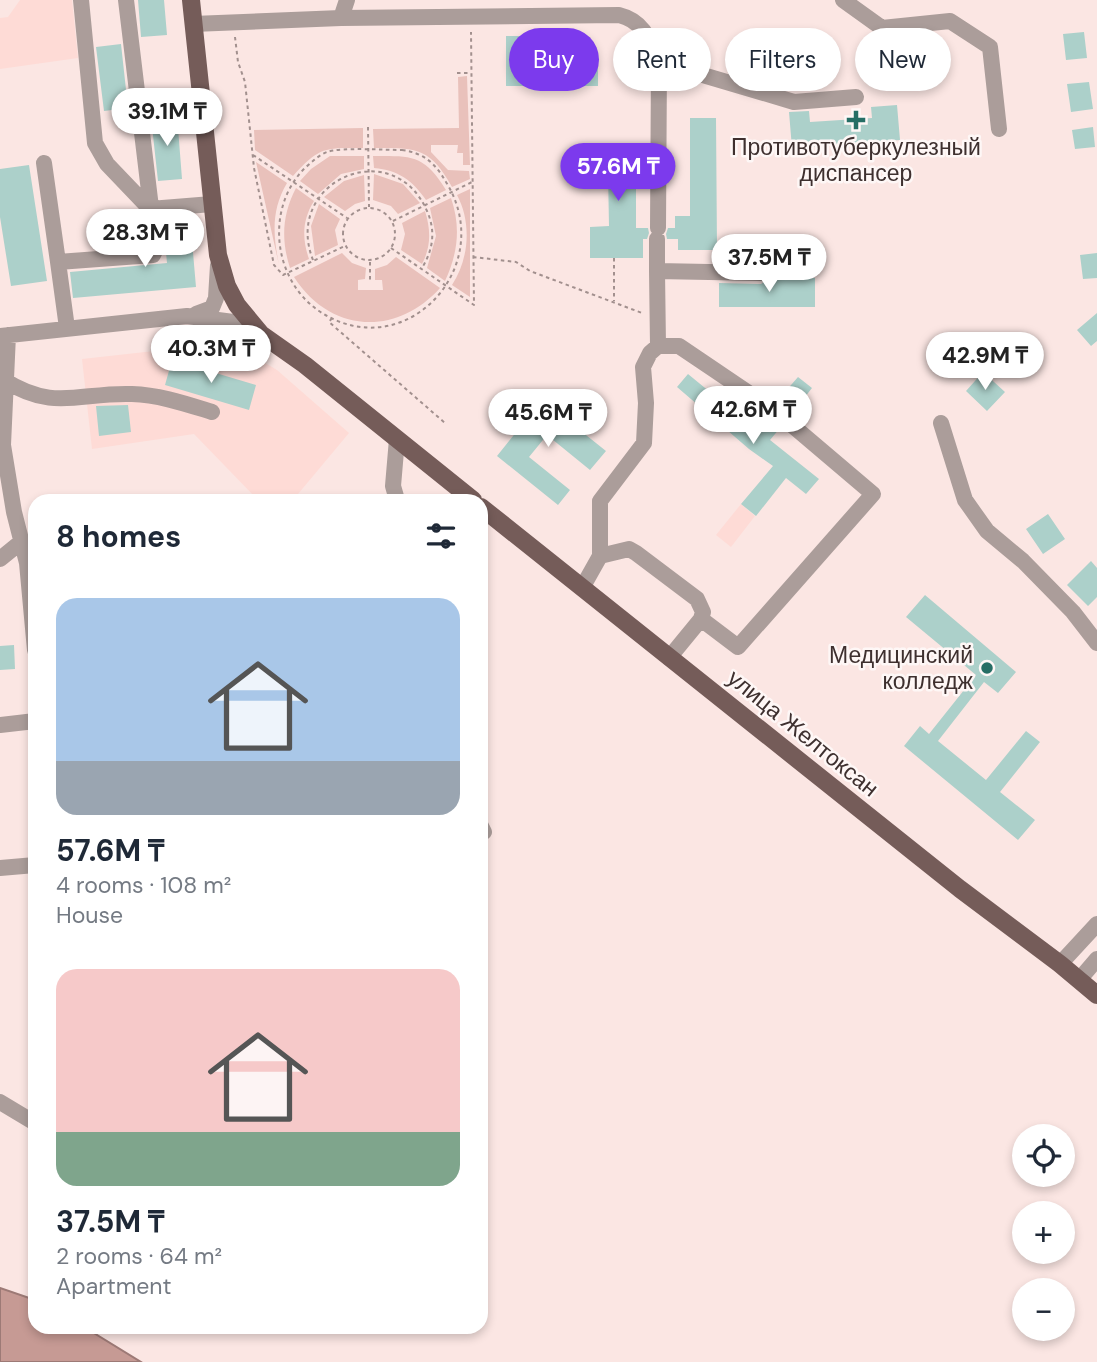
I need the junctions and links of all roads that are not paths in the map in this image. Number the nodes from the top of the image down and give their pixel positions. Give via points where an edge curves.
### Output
1 (82, 0) edge
2 (126, 0) edge
3 (191, 0) edge
4 (347, 0) edge
5 (495, 0) edge
6 (843, 0) edge
7 (495, 17) junction
8 (341, 18) junction
9 (193, 24) junction
10 (640, 28) edge
11 (711, 77) edge
12 (659, 91) edge
13 (856, 97) dead end
14 (999, 129) dead end
15 (44, 163) dead end
16 (212, 204) junction
17 (150, 209) junction
18 (218, 255) junction
19 (58, 262) junction
20 (657, 271) junction
21 (761, 273) dead end
22 (187, 316) junction
23 (67, 328) junction
24 (261, 334) junction
25 (4, 335) edge
26 (658, 346) junction
27 (4, 380) junction
28 (771, 408) dead end
29 (1, 409) edge
30 (212, 412) dead end
31 (787, 421) dead end
32 (941, 423) dead end
33 (397, 439) junction
34 (4, 482) edge
35 (395, 494) edge
36 (466, 494) edge
37 (488, 512) edge
38 (502, 523) junction
39 (488, 524) edge
40 (21, 542) junction
41 (600, 556) junction
42 (0, 559) edge
43 (28, 574) edge
44 (582, 588) junction
45 (701, 619) junction
46 (1097, 643) edge
47 (669, 658) junction
48 (28, 722) edge
49 (0, 725) edge
50 (28, 866) edge
51 (0, 868) edge
52 (1097, 924) edge
53 (1097, 960) edge
54 (1060, 964) junction
55 (1079, 980) junction
56 (1097, 995) edge
57 (0, 1102) edge
58 (28, 1119) edge

1 - 17 street via 95,143 107,164
2 - 17 street
3 - 9 main road
4 - 8 street
5 - 7 street
6 - 14 street via 882,28 950,21 990,47
7 - 8 street
7 - 10 street via 605,15 631,18
8 - 9 street
9 - 16 main road
11 - 13 street via 794,102
12 - 20 street
15 - 19 street
16 - 17 street
16 - 18 main road
17 - 19 street via 153,256
18 - 22 street via 212,308
18 - 24 main road via 237,306
19 - 23 street
20 - 21 street
20 - 26 street
22 - 23 street
22 - 24 street via 233,321
23 - 25 street
24 - 33 main road
25 - 27 street
26 - 28 street via 679,346
26 - 41 street via 643,367 644,443 600,501
27 - 29 street
27 - 30 street via 41,398 131,394
29 - 34 street
31 - 45 street via 873,494 738,647
32 - 46 street via 965,500 987,531 1023,561
33 - 35 street
33 - 36 main road
34 - 40 street
37 - 38 main road, улица Желтоксан
38 - 39 street
38 - 44 main road, улица Желтоксан
40 - 42 street
40 - 43 street
41 - 44 street
41 - 45 street via 629,549 636,553 697,600
44 - 47 main road, улица Желтоксан
45 - 47 street
47 - 54 main road, улица Желтоксан
48 - 49 street
50 - 51 street
52 - 54 street
53 - 55 street
54 - 55 main road, улица Желтоксан
55 - 56 main road, улица Желтоксан
57 - 58 street

